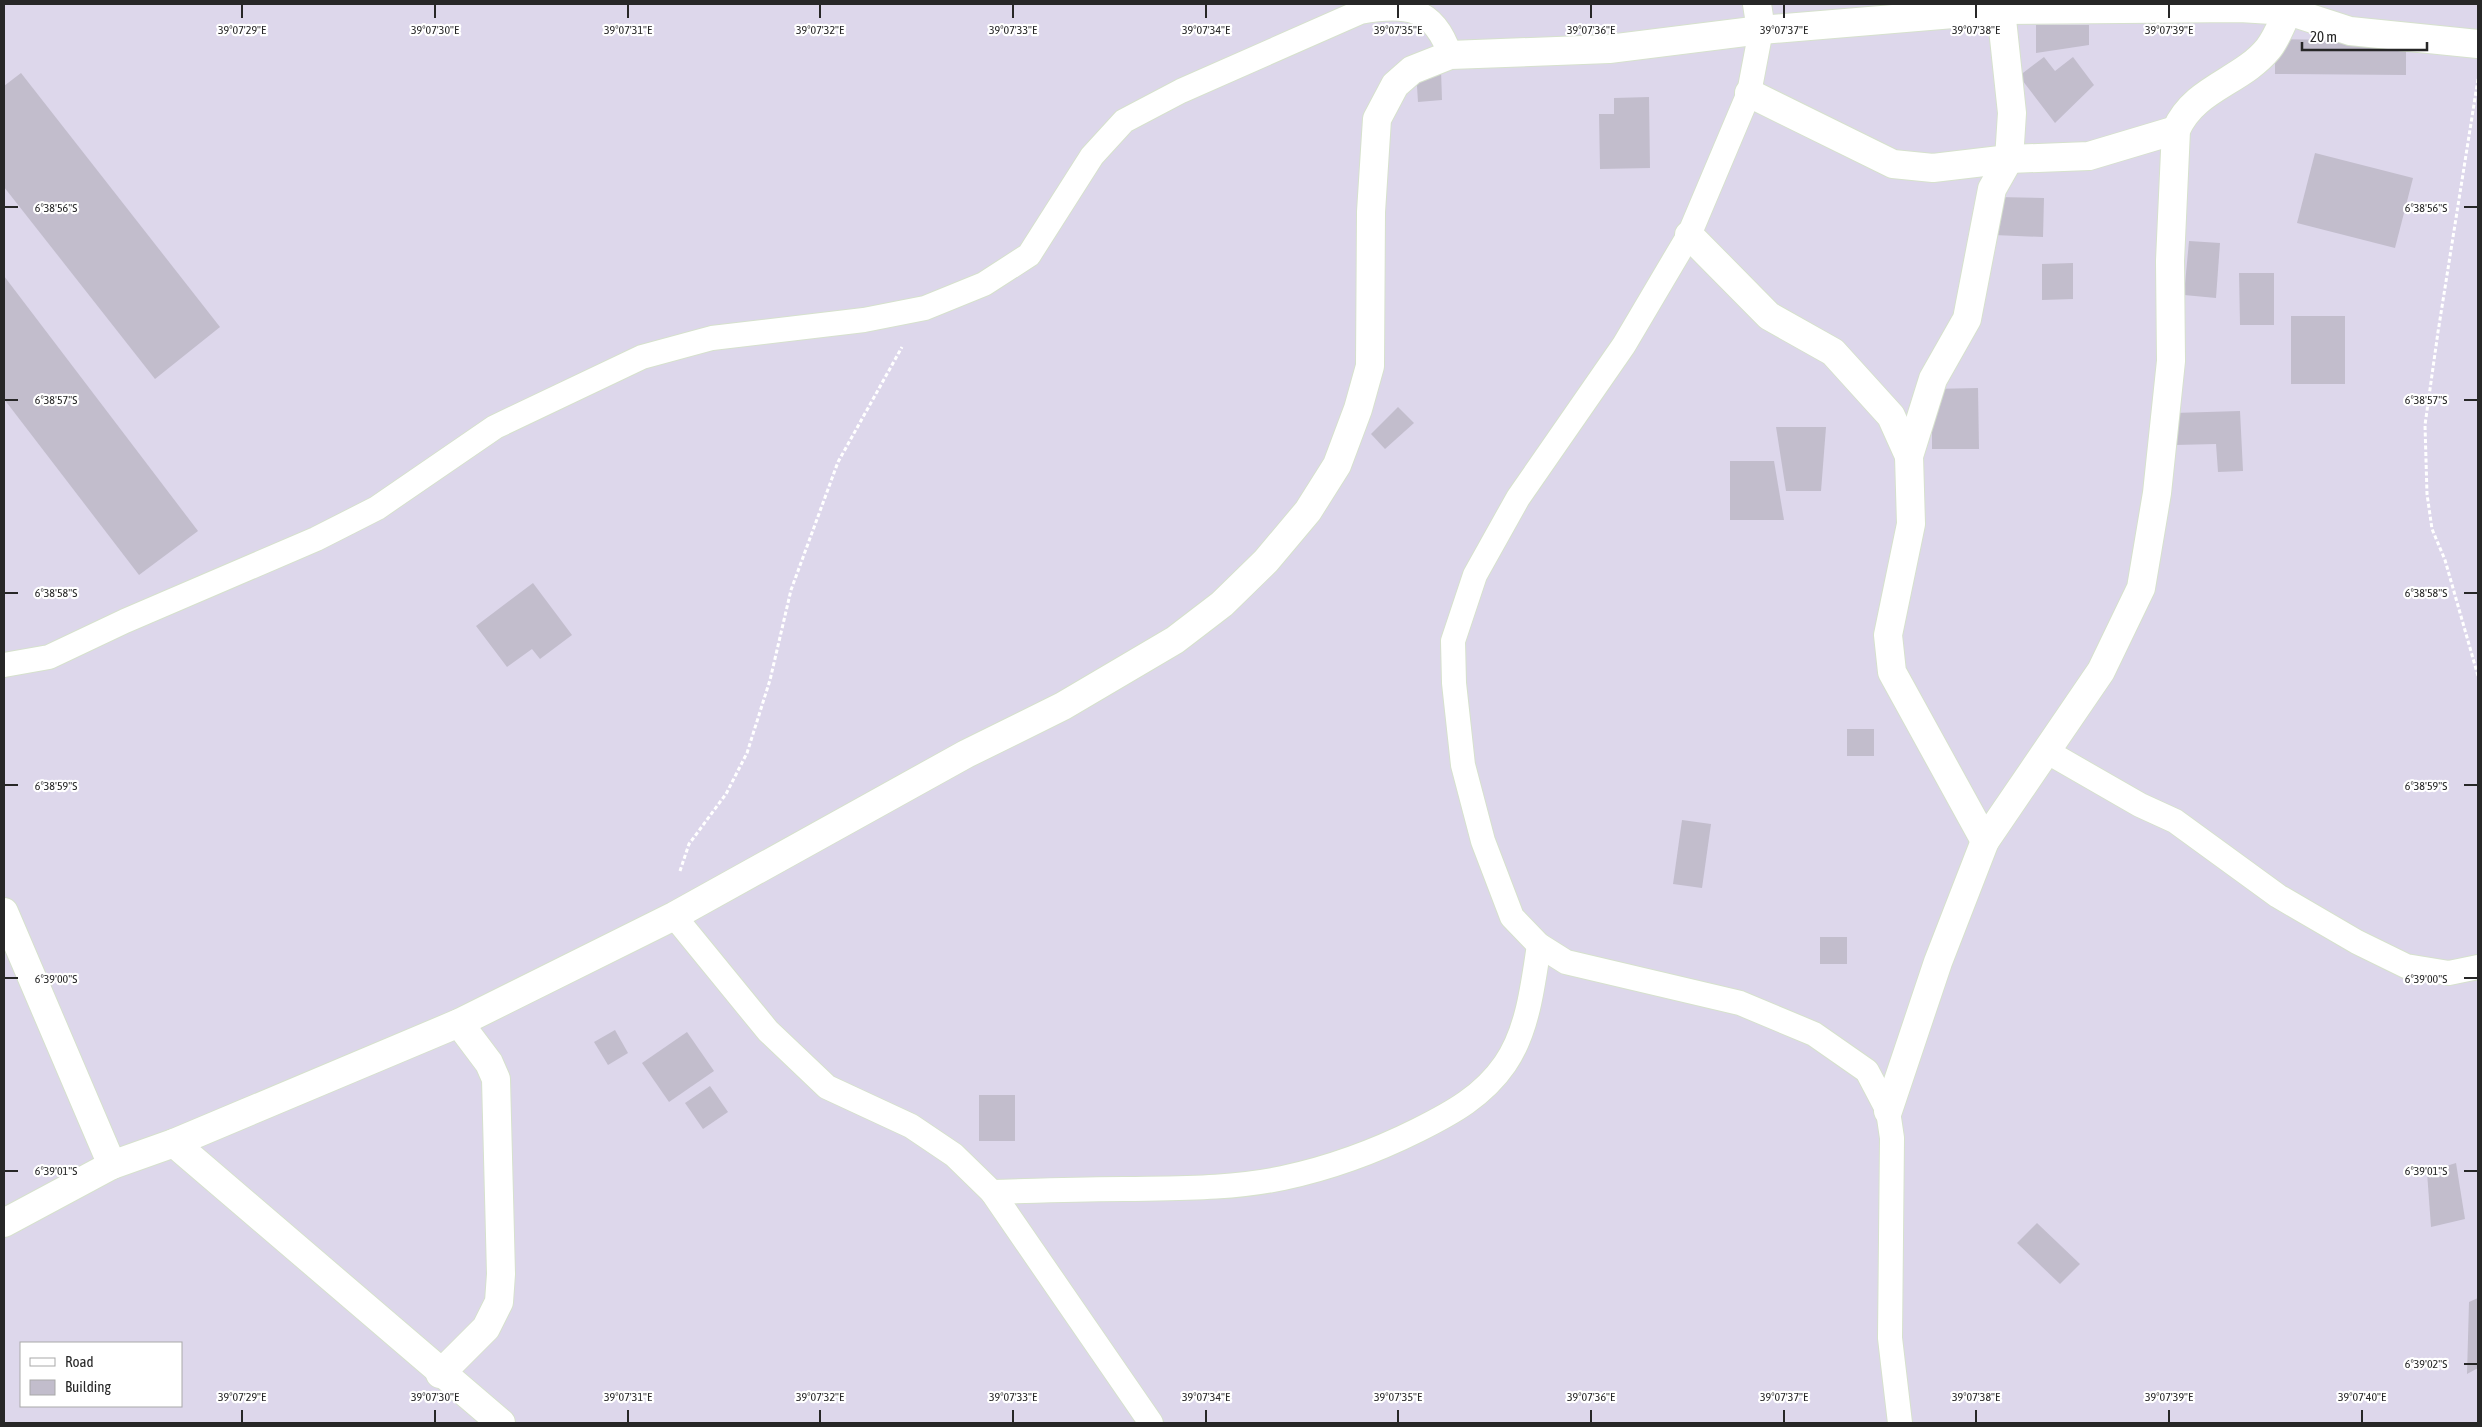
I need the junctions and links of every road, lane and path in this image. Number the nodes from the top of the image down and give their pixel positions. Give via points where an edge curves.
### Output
1 (2001, 10) junction
2 (2288, 11) junction
3 (1759, 17) edge
4 (2478, 44) edge
5 (1450, 55) junction
6 (2478, 79) edge
7 (1750, 93) junction
8 (2176, 130) junction
9 (2009, 160) junction
10 (1689, 235) junction
11 (925, 308) junction
12 (1909, 456) junction
13 (4, 665) edge
14 (2478, 676) edge
15 (2046, 751) junction
16 (1985, 842) junction
17 (4, 912) edge
18 (674, 916) junction
19 (1539, 945) junction
20 (2478, 967) edge
21 (459, 1023) junction
22 (1888, 1111) junction
23 (174, 1143) junction
24 (112, 1165) junction
25 (992, 1192) junction
26 (4, 1224) edge
27 (440, 1374) junction
28 (501, 1423) edge
29 (1151, 1423) edge
30 (1900, 1423) edge

1 - 2 street via 2240,8
1 - 3 street
1 - 9 street via 2012,113
2 - 4 street via 2350,31
2 - 8 street via 2268,49 2252,64 2196,101
3 - 5 street via 1609,49
3 - 7 lane
5 - 11 lane via 1429,18 1416,11 1386,8 1360,12 1181,92 1124,121 1092,156 1029,255 984,284
5 - 18 street via 1412,70 1395,85 1377,119 1371,212 1370,366 1337,465 1308,511 1266,561 1222,604 1175,640 1063,706 958,759
6 - 14 path via 2425,424 2426,494 2432,529 2445,560
7 - 9 street via 1893,164 1933,168
7 - 10 lane
8 - 9 street via 2089,156
8 - 15 street via 2170,262 2170,361 2157,493 2141,588 2101,671
9 - 12 street via 1992,189 1967,319 1933,379
10 - 12 street via 1769,316 1833,352 1891,416
10 - 19 lane via 1624,345 1518,498 1475,575 1453,641 1463,765 1483,842 1512,917
11 - 13 lane via 864,320 712,338 642,356 494,427 377,508 316,539 49,657
11 - 18 path via 838,462 791,590 770,680 747,753 726,794 689,844 675,892
12 - 16 street via 1911,524 1888,635 1892,672
15 - 16 street
15 - 20 lane via 2140,805 2175,821 2278,896 2357,942 2406,966 2449,973
16 - 22 street via 1938,962
17 - 24 street
18 - 21 street
18 - 25 lane via 768,1031 827,1087 911,1126 954,1155
19 - 22 lane via 1566,962 1740,1003 1814,1034 1867,1071
19 - 25 lane via 1522,1027 1506,1063 1486,1088 1452,1113 1404,1137 1341,1163 1282,1178 1155,1188
21 - 23 street
21 - 27 street via 489,1063 496,1080 502,1274 499,1302 486,1328
22 - 30 lane via 1892,1138 1890,1338
23 - 24 street
23 - 27 street
24 - 26 street
25 - 29 lane
27 - 28 street

